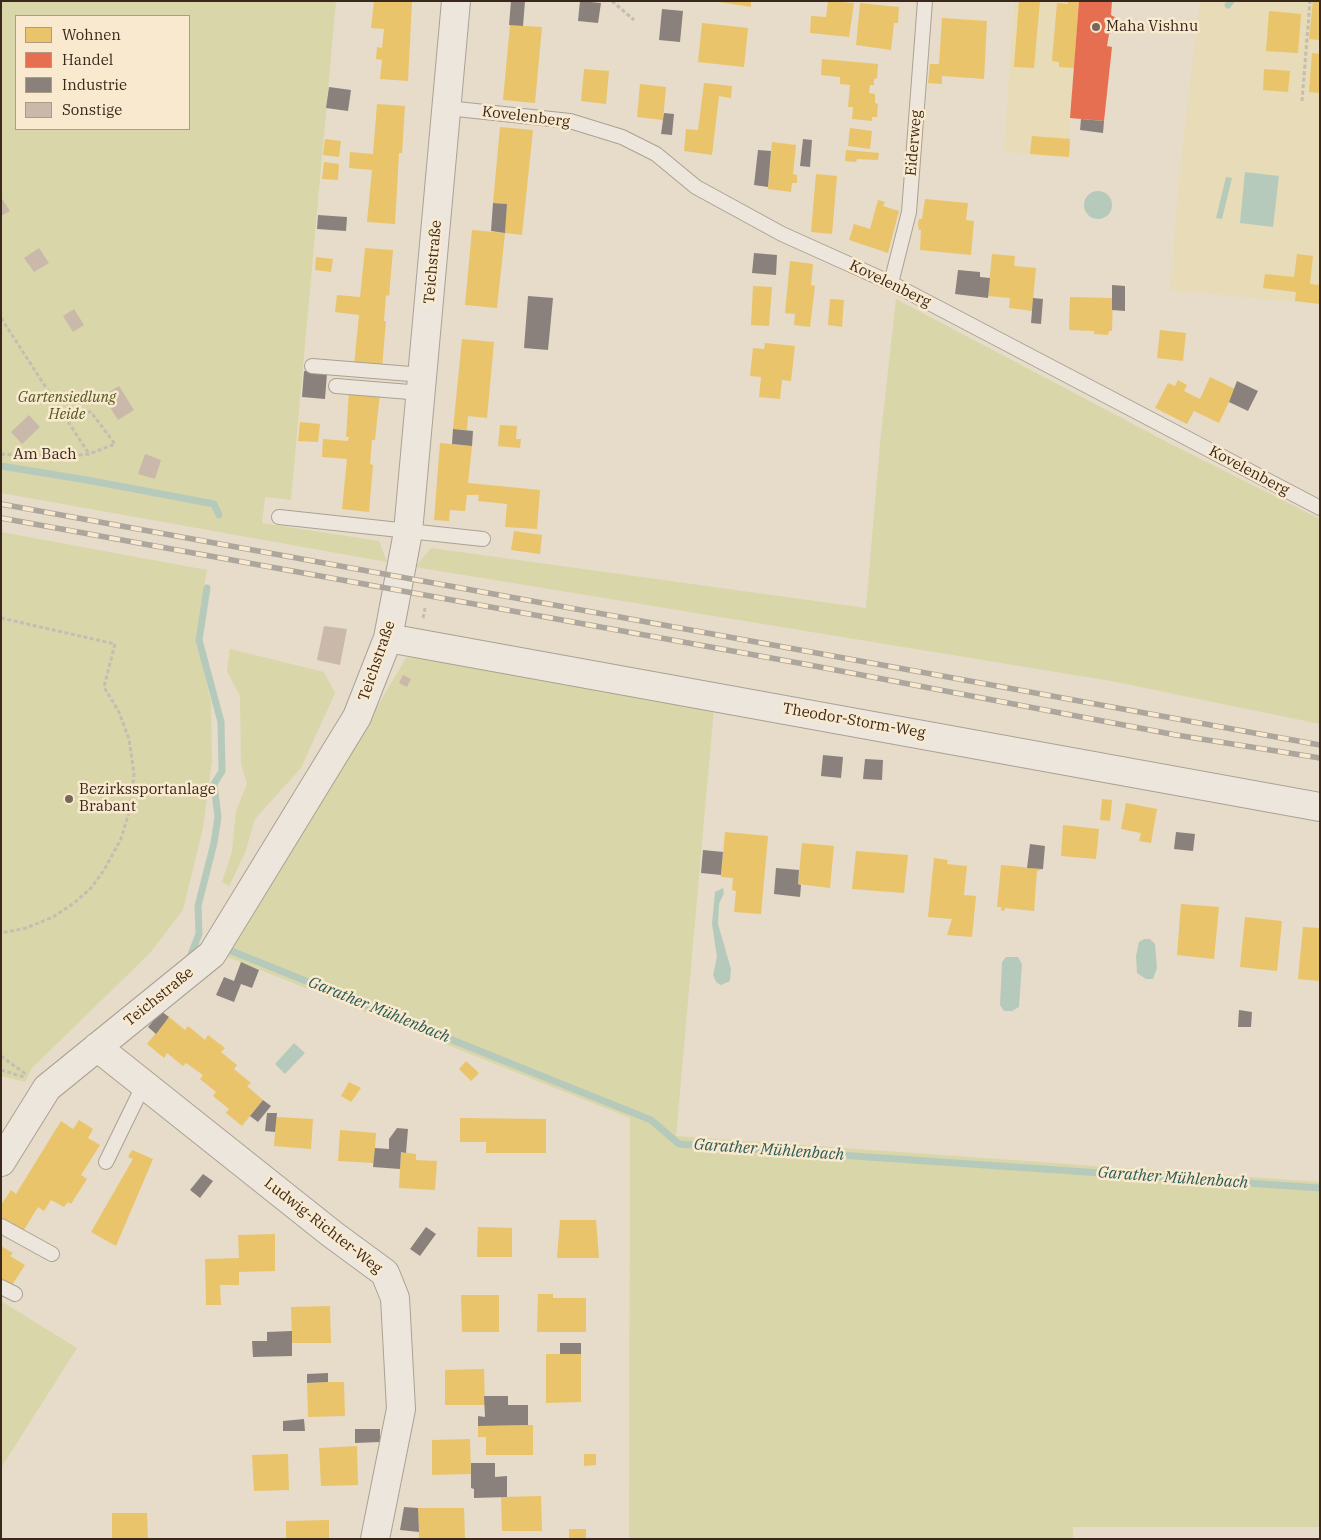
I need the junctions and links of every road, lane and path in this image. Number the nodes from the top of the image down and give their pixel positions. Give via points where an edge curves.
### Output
1 (456, 1) edge
2 (612, 1) edge
3 (926, 1) edge
4 (1310, 1) edge
5 (634, 20) dead end
6 (1302, 101) dead end
7 (447, 108) junction
8 (891, 283) junction
9 (1, 318) edge
10 (312, 366) dead end
11 (422, 384) junction
12 (336, 386) dead end
13 (63, 412) junction
14 (1, 454) edge
15 (89, 454) junction
16 (1320, 508) edge
17 (279, 517) dead end
18 (408, 532) junction
19 (483, 539) dead end
20 (1, 618) edge
21 (388, 638) junction
22 (1320, 807) edge
23 (1, 934) edge
24 (97, 1047) junction
25 (1, 1056) edge
26 (1, 1070) edge
27 (144, 1084) junction
28 (3, 1153) edge
29 (106, 1162) dead end
30 (1, 1226) edge
31 (52, 1254) dead end
32 (1, 1287) edge
33 (15, 1294) dead end
34 (374, 1539) edge

1 - 7 street, Teichstraße
2 - 5 path
3 - 8 lane, Eiderweg via 909,212
4 - 6 path
7 - 8 lane, Kovelenberg via 570,120 622,137 656,154 696,187 782,234
7 - 11 street, Teichstraße
8 - 16 lane, Kovelenberg
9 - 13 path
10 - 11 lane
11 - 12 lane
11 - 18 street, Teichstraße
13 - 15 path
13 - 15 path, Am Bach via 91,412 115,444
14 - 15 path, Am Bach via 39,458
17 - 18 lane
18 - 19 lane
18 - 21 street, Teichstraße
20 - 23 path via 115,644 104,687 129,739 134,774 130,809 121,839 91,888 53,917
21 - 22 street, Theodor-Storm-Weg
21 - 24 street, Teichstraße via 357,717 212,954
24 - 27 street, Ludwig-Richter-Weg
24 - 28 street, Teichstraße via 47,1088
25 - 26 path via 34,1079
27 - 29 lane
27 - 34 street, Ludwig-Richter-Weg via 385,1273 395,1298 401,1409
30 - 31 lane
32 - 33 lane

